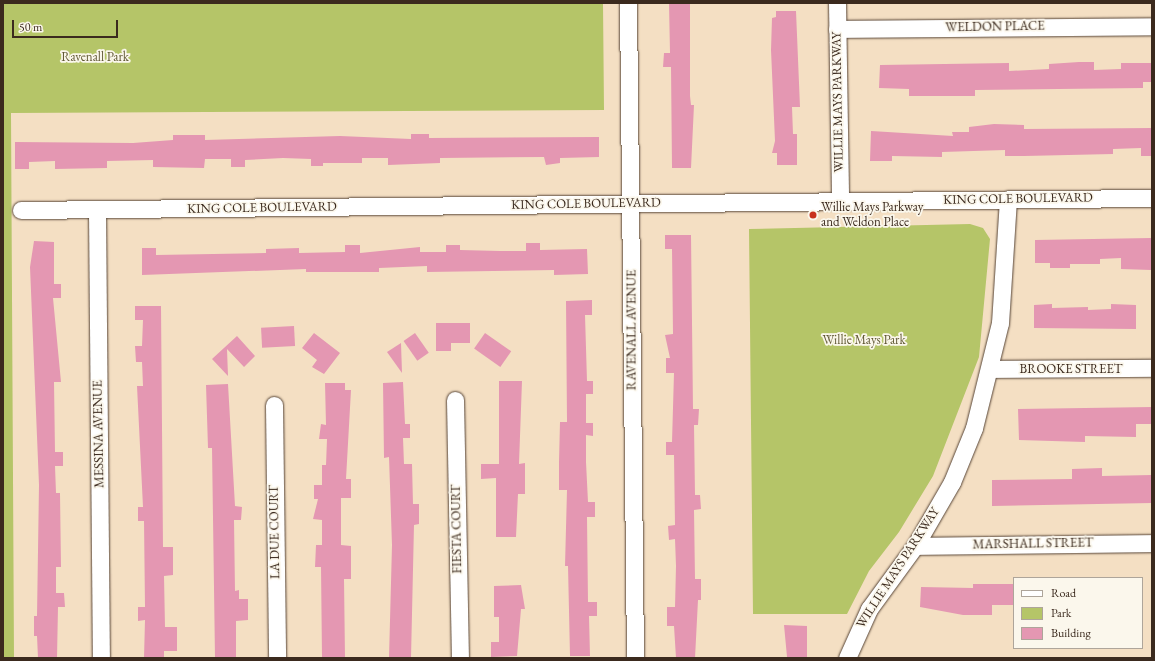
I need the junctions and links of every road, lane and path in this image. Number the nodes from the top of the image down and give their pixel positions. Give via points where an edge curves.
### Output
1 (628, 3) edge
2 (837, 3) edge
3 (1152, 26) edge
4 (837, 29) junction
5 (1152, 198) edge
6 (1008, 199) junction
7 (840, 201) junction
8 (632, 203) junction
9 (21, 210) dead end
10 (97, 210) junction
11 (1152, 368) edge
12 (990, 369) junction
13 (455, 400) dead end
14 (274, 406) dead end
15 (1152, 543) edge
16 (915, 546) junction
17 (101, 658) edge
18 (277, 658) edge
19 (460, 658) edge
20 (635, 658) edge
21 (847, 658) edge

1 - 8 street, RAVENALL AVENUE
2 - 4 street, WILLIE MAYS PARKWAY
3 - 4 street, WELDON PLACE
4 - 7 street, WILLIE MAYS PARKWAY
5 - 6 street, KING COLE BOULEVARD
6 - 7 street, KING COLE BOULEVARD
6 - 12 street, WILLIE MAYS PARKWAY via 1006,272
7 - 8 street, KING COLE BOULEVARD
8 - 10 street, KING COLE BOULEVARD
8 - 20 street, RAVENALL AVENUE
9 - 10 street, KING COLE BOULEVARD
10 - 17 street, MESSINA AVENUE
11 - 12 street, BROOKE STREET
12 - 16 street, WILLIE MAYS PARKWAY via 966,448 952,482
13 - 19 street, FIESTA COURT
14 - 18 street, LA DUE COURT
15 - 16 street, MARSHALL STREET
16 - 21 street, WILLIE MAYS PARKWAY via 869,609

